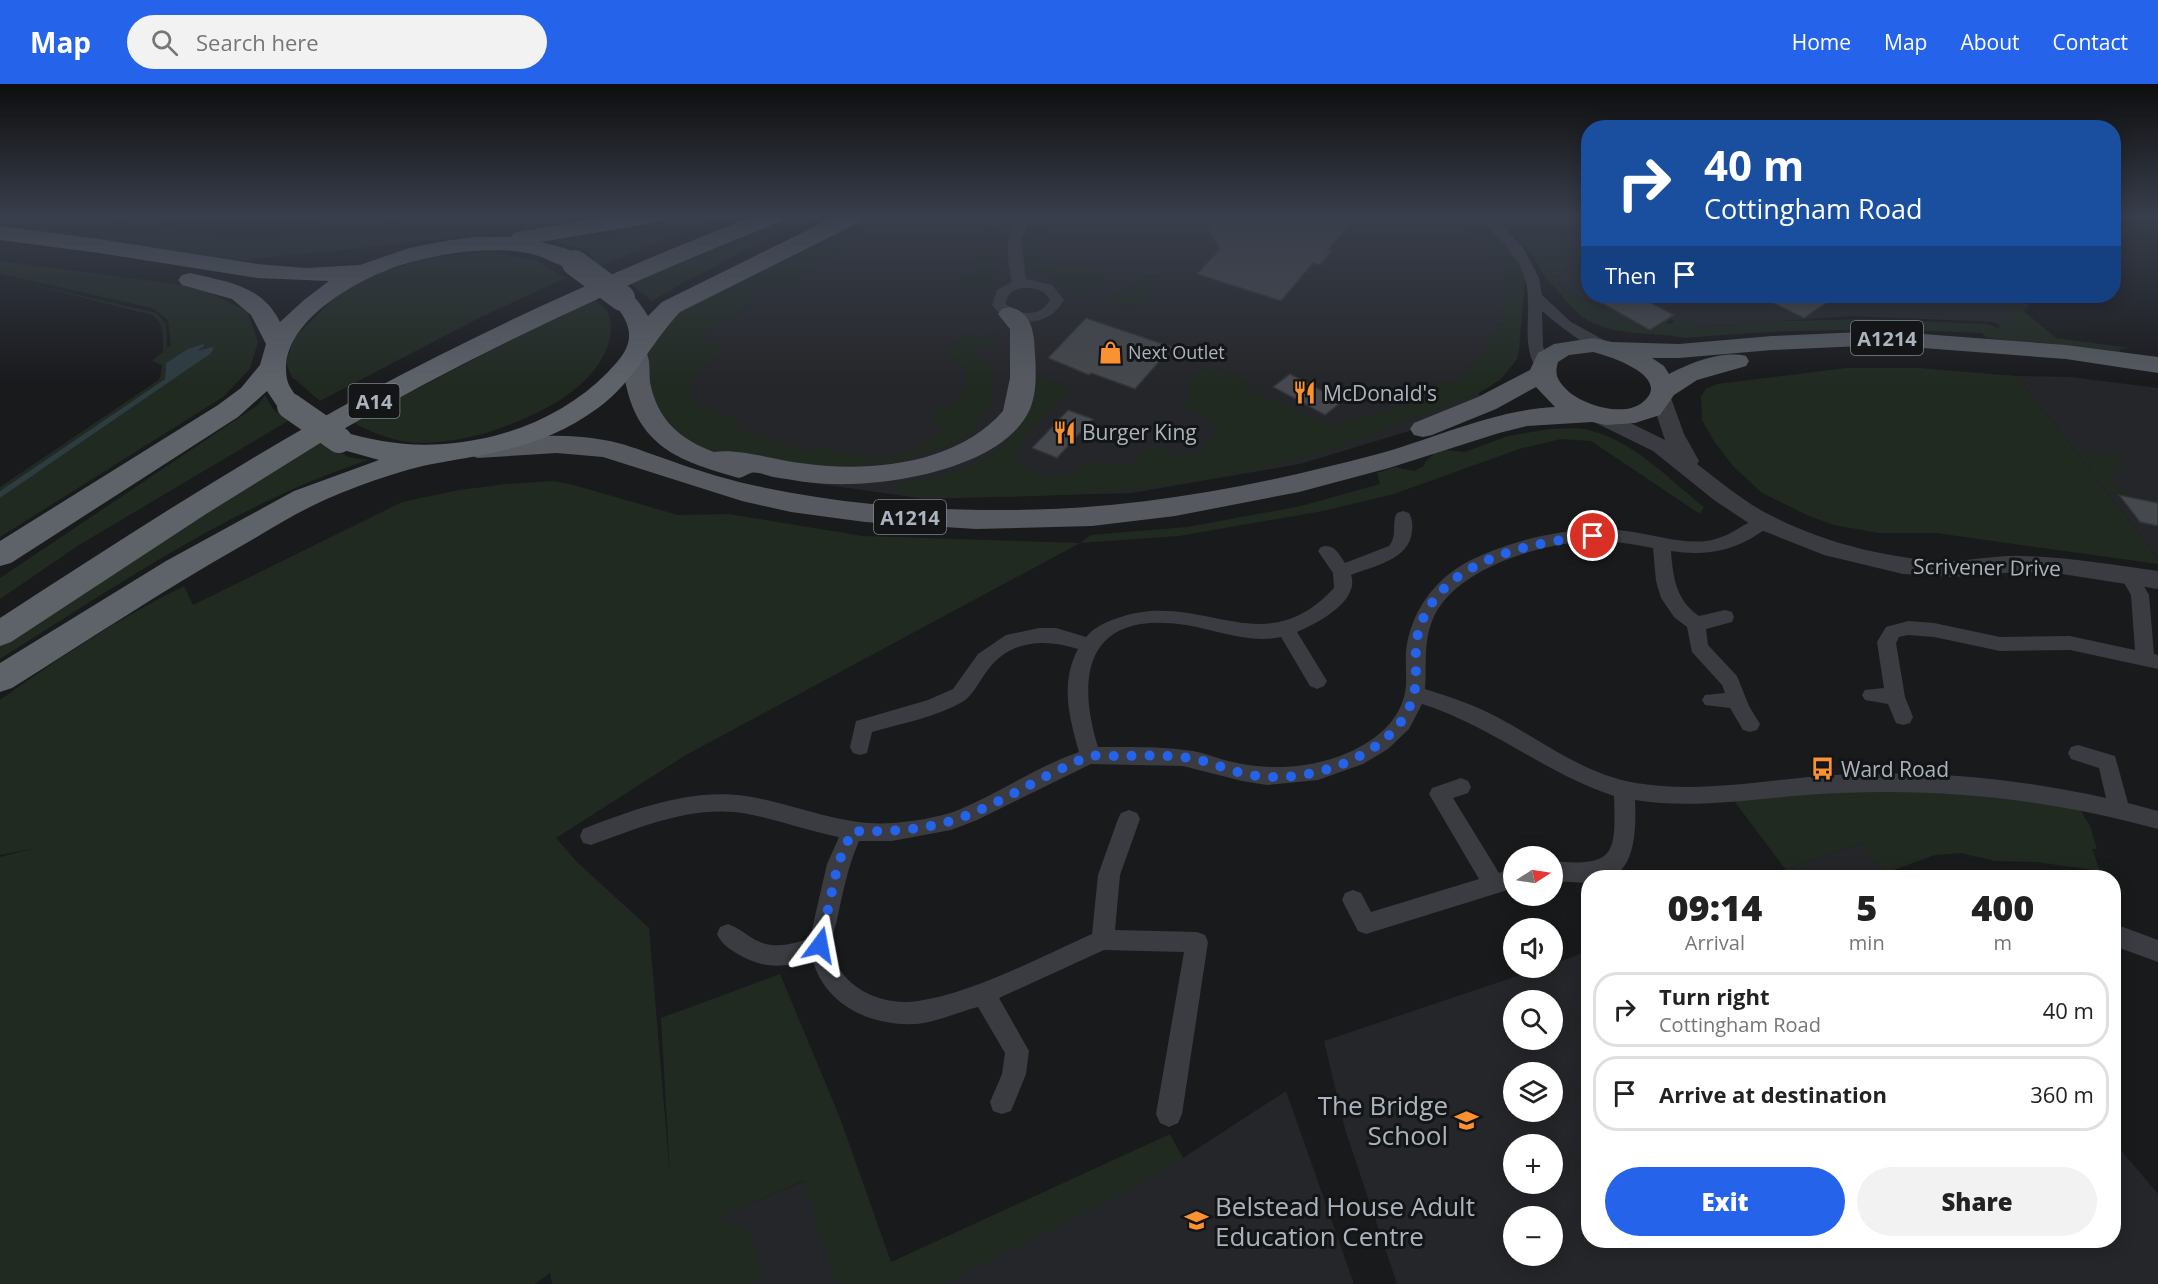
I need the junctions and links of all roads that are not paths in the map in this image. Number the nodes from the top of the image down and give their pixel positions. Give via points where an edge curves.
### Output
1 (152, 272) edge
2 (257, 272) edge
3 (350, 272) edge
4 (365, 272) edge
5 (587, 272) edge
6 (603, 272) edge
7 (633, 272) edge
8 (741, 272) edge
9 (1017, 272) edge
10 (1529, 272) edge
11 (1020, 284) junction
12 (1535, 296) junction
13 (1010, 314) junction
14 (1611, 348) junction
15 (638, 350) junction
16 (275, 355) junction
17 (2158, 365) edge
18 (1542, 371) junction
19 (2158, 383) edge
20 (1662, 395) junction
21 (1594, 415) junction
22 (472, 449) junction
23 (441, 453) junction
24 (704, 459) junction
25 (1694, 472) junction
26 (1403, 517) dead end
27 (1764, 522) junction
28 (1662, 545) junction
29 (1327, 551) dead end
30 (0, 555) edge
31 (1341, 572) junction
32 (2128, 574) junction
33 (2158, 580) edge
34 (0, 611) edge
35 (1725, 617) dead end
36 (1696, 624) junction
37 (1286, 629) junction
38 (0, 634) edge
39 (1089, 645) junction
40 (2151, 660) edge
41 (0, 679) edge
42 (1317, 681) dead end
43 (1415, 694) junction
44 (1872, 695) dead end
45 (1895, 697) junction
46 (1712, 700) dead end
47 (1737, 701) junction
48 (1903, 717) dead end
49 (1750, 724) dead end
50 (860, 747) dead end
51 (2078, 753) dead end
52 (1090, 756) junction
53 (1461, 787) dead end
54 (1624, 790) junction
55 (2119, 809) junction
56 (1129, 819) dead end
57 (2158, 820) edge
58 (852, 831) junction
59 (591, 836) dead end
60 (1602, 870) edge
61 (1563, 873) edge
62 (1581, 874) edge
63 (1503, 880) edge
64 (1503, 881) edge
65 (1353, 900) dead end
66 (728, 934) dead end
67 (2121, 937) edge
68 (1103, 940) junction
69 (820, 945) junction
70 (2158, 951) edge
71 (983, 994) junction
72 (1002, 1102) dead end
73 (1169, 1114) dead end

1 - 16 highway via 241,294 262,311
2 - 3 highway via 299,276
4 - 16 highway via 332,290 292,322
5 - 15 highway, bridge via 633,311 642,330
6 - 34 highway, A14 via 491,323 299,424 177,496
7 - 38 highway, A14 via 405,384 316,434 159,528
8 - 15 highway via 671,307
9 - 11 street
10 - 12 street
11 - 13 street via 1000,295 999,304
11 - 13 street via 1052,291 1057,300 1044,314
12 - 14 street via 1566,325
12 - 18 street via 1535,345
13 - 24 main road via 1022,328 1019,404 1009,421 976,446 936,463 843,475
14 - 17 main road, A1214 via 1679,351 1884,338 2066,352
14 - 18 main road via 1568,347 1549,356
14 - 20 main road via 1654,372
15 - 22 highway via 601,392 553,423 498,444
15 - 24 main road, A1214 via 639,396 648,417 675,444
16 - 23 highway, bridge via 274,381 290,406 339,440 368,450
16 - 30 highway via 250,394 228,411
18 - 21 main road via 1544,383 1552,393
18 - 24 main road, A1214 via 1487,403 1416,432 1348,453 1203,483 1132,493 999,501 925,499 771,477
19 - 20 main road, A1214 via 2075,367 1891,352 1796,355 1726,363 1671,383
20 - 21 main road via 1654,408 1644,414 1624,418
20 - 25 street, Scrivener Drive via 1673,434
21 - 22 main road, A1214 via 1524,418 1300,484 1223,499 1052,519 963,520 838,509 756,495 619,452 587,446
21 - 25 street, Scrivener Drive via 1645,436
22 - 23 highway
23 - 41 highway via 395,464 304,498 177,568
25 - 27 street, Scrivener Drive
26 - 31 street via 1404,536 1395,550
27 - 28 street via 1730,543 1700,548
27 - 32 street, Scrivener Drive via 1832,549 1903,566 1953,569 2018,564
28 - 36 street via 1669,593 1676,608
28 - 43 street via 1612,536 1584,537 1512,552 1466,571 1444,589 1423,618 1416,644
29 - 31 street
31 - 37 street via 1343,591 1316,613
32 - 33 street, Scrivener Drive
32 - 40 street via 2140,595
35 - 36 street
36 - 47 street via 1699,646 1730,681
37 - 39 street via 1250,631 1153,615 1129,620
37 - 42 street
39 - 50 street via 1056,635 1013,640 986,659 960,694 863,727
39 - 52 street via 1078,674 1077,705
40 - 45 street via 2070,643 2000,644 1908,628 1893,632 1886,642
43 - 52 street via 1404,718 1383,740 1354,759 1322,771 1253,776 1195,759
43 - 54 street via 1478,716 1563,767
44 - 45 street
45 - 48 street
46 - 47 street
47 - 49 street
51 - 55 street via 2108,762
52 - 58 street via 968,815 888,832
53 - 63 street via 1439,794
54 - 55 street via 1689,795 1864,783 1954,783 2008,788
54 - 60 street via 1624,843 1617,861
55 - 57 street
56 - 68 street via 1109,875
58 - 59 street via 745,805 691,804 645,814
58 - 69 street via 838,864
61 - 62 street
64 - 65 street via 1366,924
66 - 69 street via 747,950 765,956 790,956
67 - 70 street
68 - 71 street
68 - 73 street via 1197,942
69 - 71 street via 827,972 860,1004 916,1013
71 - 72 street via 1017,1051 1014,1074

